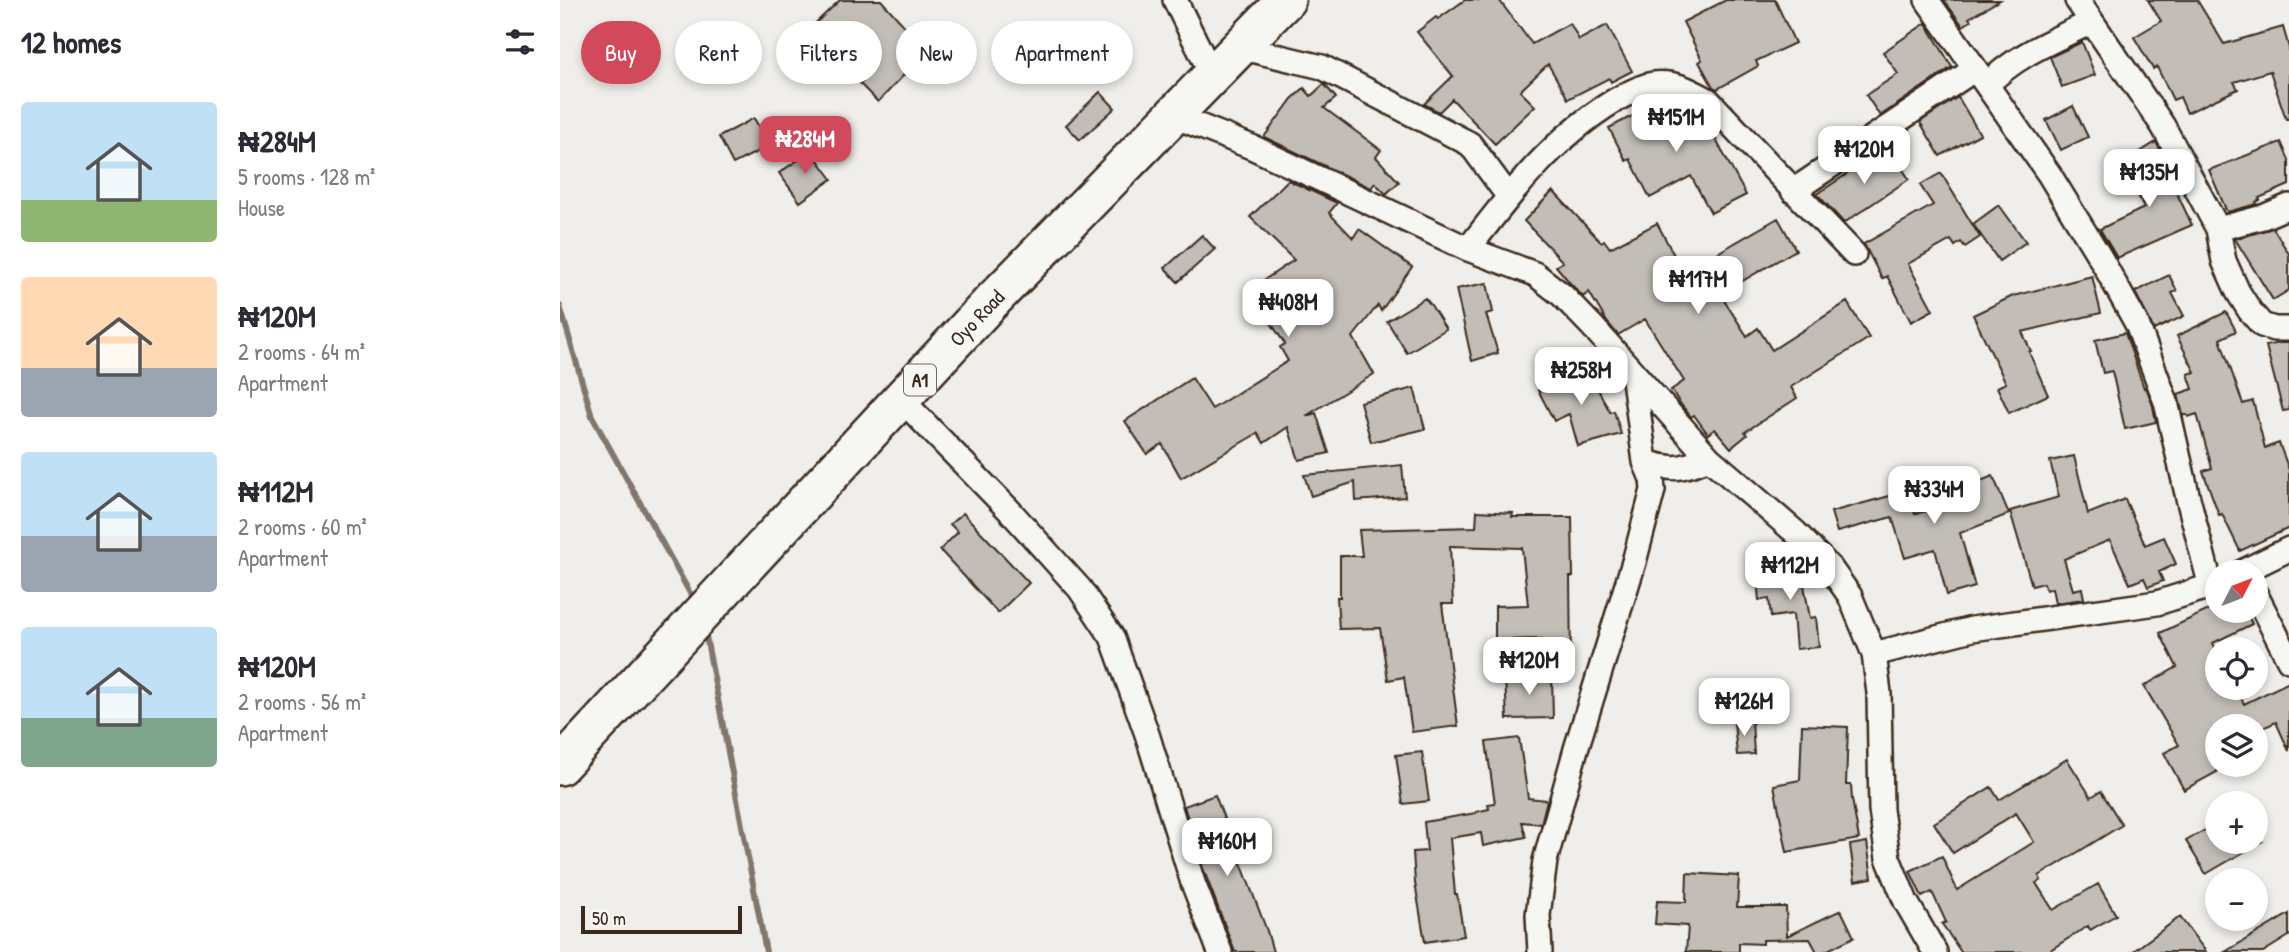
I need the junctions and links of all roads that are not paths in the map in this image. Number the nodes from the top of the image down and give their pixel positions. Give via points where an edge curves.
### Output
1 (1175, 0) edge
2 (1286, 0) edge
3 (1927, 0) edge
4 (2077, 0) edge
5 (2091, 22) junction
6 (1239, 47) junction
7 (1212, 75) junction
8 (1981, 77) junction
9 (1172, 115) junction
10 (1793, 191) junction
11 (1509, 197) junction
12 (2289, 206) edge
13 (2218, 229) junction
14 (1468, 249) junction
15 (1854, 254) dead end
16 (2289, 329) edge
17 (1633, 372) junction
18 (901, 400) junction
19 (1709, 458) junction
20 (1645, 462) junction
21 (2289, 549) edge
22 (2207, 560) edge
23 (2267, 560) edge
24 (2205, 588) edge
25 (2268, 619) edge
26 (1874, 654) junction
27 (2289, 660) edge
28 (560, 766) edge
29 (1220, 952) edge
30 (1540, 952) edge
31 (1935, 952) edge

1 - 7 street
2 - 6 highway, Oyo Road / A1
3 - 8 street
4 - 5 street
5 - 8 street
5 - 13 street via 2163,126
6 - 7 highway, Oyo Road / A1
6 - 11 street via 1322,67 1470,144
7 - 9 highway, Oyo Road / A1
8 - 10 street
8 - 22 street via 2049,174 2137,324 2166,402
9 - 14 street via 1254,148
9 - 18 highway, Oyo Road / A1
10 - 11 street via 1708,100 1683,86 1653,84 1599,110 1557,144
10 - 15 street
11 - 14 street
12 - 13 street
13 - 16 street via 2224,261 2250,311 2262,325
14 - 17 street via 1535,274 1562,295
17 - 19 street
17 - 20 street
18 - 28 highway, Oyo Road / A1
18 - 29 street via 1080,589 1112,637
19 - 20 street via 1680,469
19 - 26 street via 1831,569 1850,596
20 - 30 street via 1653,490 1545,861 1538,915
21 - 23 street
24 - 26 street via 2157,603 1972,629
25 - 27 street
26 - 31 street via 1881,810 1888,858 1906,902

